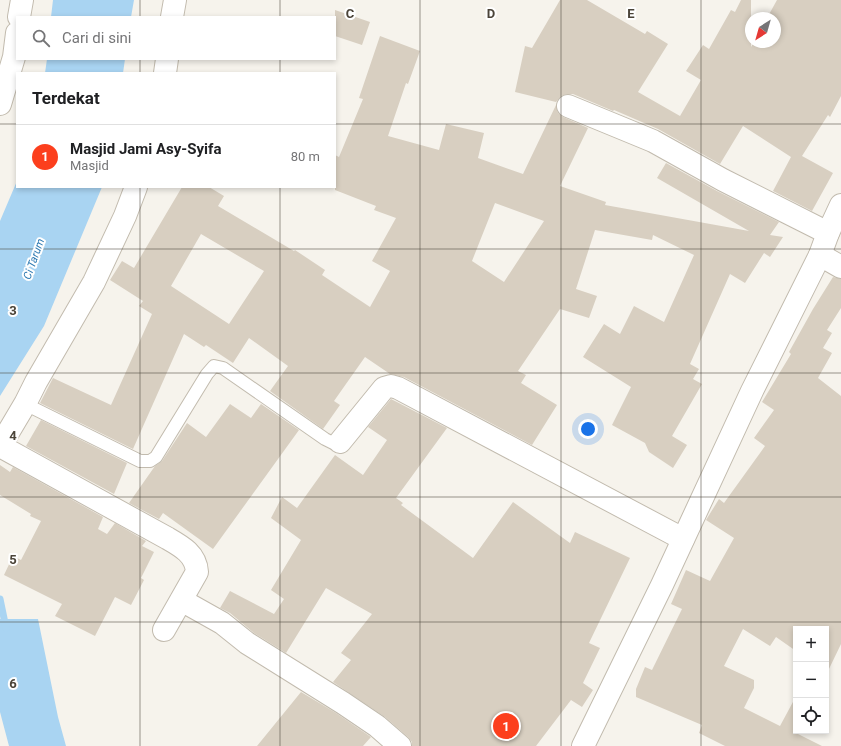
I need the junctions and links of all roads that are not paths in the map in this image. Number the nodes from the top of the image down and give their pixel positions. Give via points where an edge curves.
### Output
1 (22, 0) edge
2 (174, 0) edge
3 (19, 16) edge
4 (172, 16) edge
5 (16, 41) edge
6 (167, 60) edge
7 (165, 72) edge
8 (0, 104) edge
9 (568, 106) dead end
10 (136, 188) edge
11 (841, 205) edge
12 (828, 233) junction
13 (820, 255) junction
14 (841, 268) edge
15 (25, 404) junction
16 (340, 442) joint
17 (0, 446) edge
18 (683, 539) junction
19 (181, 600) junction
20 (164, 630) dead end
21 (400, 746) edge
22 (583, 746) edge

1 - 3 street
2 - 4 street
5 - 8 street
6 - 7 street
9 - 12 street via 653,141
10 - 15 street via 126,216 94,282
11 - 12 street
12 - 13 street
13 - 14 street
13 - 18 street via 752,391
15 - 16 lane via 140,461 150,461 156,457 214,366 223,368 325,439 333,443
15 - 17 street
16 - 18 street via 384,388 391,386
17 - 19 street via 183,548 193,557 197,572
18 - 22 street
19 - 20 street
19 - 21 street via 222,623 247,643 343,703 377,726

